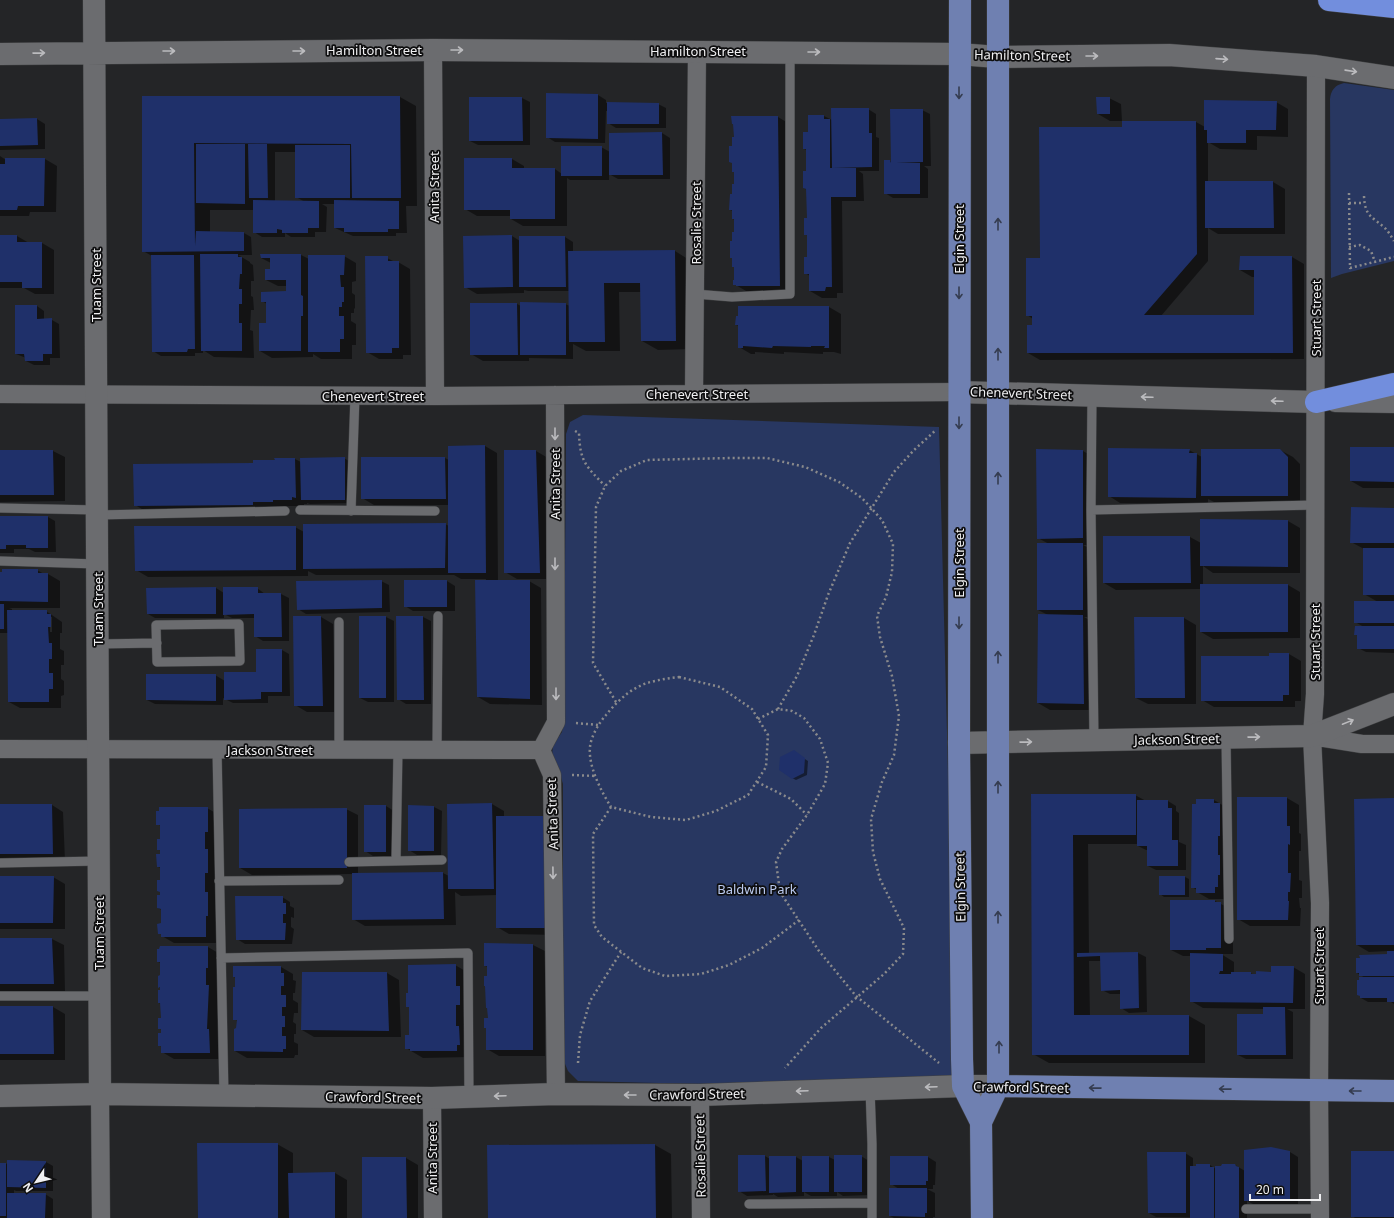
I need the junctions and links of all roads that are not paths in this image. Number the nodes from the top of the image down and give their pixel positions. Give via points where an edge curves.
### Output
1 (960, 0) edge
2 (1329, 0) edge
3 (1394, 7) edge
4 (94, 10) edge
5 (998, 10) edge
6 (433, 50) junction
7 (697, 51) junction
8 (95, 52) junction
9 (790, 52) junction
10 (0, 54) edge
11 (959, 54) junction
12 (997, 57) junction
13 (1316, 66) junction
14 (1394, 78) edge
15 (695, 294) junction
16 (1394, 384) edge
17 (958, 392) junction
18 (998, 393) junction
19 (0, 394) edge
20 (694, 394) junction
21 (97, 395) junction
22 (555, 395) junction
23 (1092, 395) junction
24 (355, 396) junction
25 (435, 396) junction
26 (1316, 402) junction
27 (1394, 404) edge
28 (1316, 505) junction
29 (0, 508) edge
30 (300, 510) dead end
31 (1091, 510) junction
32 (285, 511) dead end
33 (351, 511) junction
34 (435, 511) dead end
35 (97, 512) junction
36 (0, 561) edge
37 (97, 564) junction
38 (438, 616) dead end
39 (339, 622) dead end
40 (157, 643) junction
41 (98, 644) junction
42 (1394, 704) edge
43 (1312, 736) junction
44 (1226, 738) junction
45 (1094, 740) junction
46 (998, 742) junction
47 (959, 743) junction
48 (1394, 744) edge
49 (0, 749) edge
50 (339, 749) junction
51 (437, 749) junction
52 (98, 750) junction
53 (217, 750) junction
54 (398, 750) junction
55 (541, 750) junction
56 (442, 860) dead end
57 (99, 861) junction
58 (396, 861) junction
59 (349, 862) dead end
60 (0, 863) edge
61 (339, 880) dead end
62 (219, 881) junction
63 (1229, 939) dead end
64 (221, 958) junction
65 (0, 996) edge
66 (99, 996) junction
67 (963, 1086) junction
68 (998, 1086) junction
69 (870, 1089) junction
70 (1319, 1090) junction
71 (1394, 1091) edge
72 (100, 1094) junction
73 (556, 1094) junction
74 (224, 1095) junction
75 (700, 1095) junction
76 (0, 1096) edge
77 (469, 1097) junction
78 (432, 1098) junction
79 (981, 1122) junction
80 (872, 1203) junction
81 (748, 1204) dead end
82 (1246, 1209) dead end
83 (1320, 1214) edge
84 (101, 1218) edge
85 (433, 1218) edge
86 (701, 1218) edge
87 (872, 1218) edge
88 (982, 1218) edge

1 - 11 main road, Elgin Street
2 - 3 highway
4 - 8 street, Tuam Street
5 - 12 main road, Elgin Street
6 -> 7 street, Hamilton Street
8 -> 6 street, Hamilton Street
6 - 25 street, Anita Street
7 - 9 street, Hamilton Street
7 - 15 street, Rosalie Street
10 -> 8 street, Hamilton Street
8 - 21 street, Tuam Street
9 -> 11 street, Hamilton Street
9 - 15 lane via 790,294 732,297
11 - 12 street, Hamilton Street
11 -> 17 main road, Elgin Street
12 -> 13 street, Hamilton Street via 1168,55
18 -> 12 main road, Elgin Street
13 -> 14 street, Hamilton Street
13 - 26 street, Stuart Street
15 - 20 street, Rosalie Street
16 - 26 highway
17 - 18 street, Chenevert Street
17 - 20 street, Chenevert Street
17 -> 47 main road, Elgin Street
18 - 23 street, Chenevert Street
46 -> 18 main road, Elgin Street
19 - 21 street, Chenevert Street
20 - 22 street, Chenevert Street
21 - 24 street, Chenevert Street
21 - 35 street, Tuam Street
22 - 25 street, Chenevert Street
22 -> 55 street, Anita Street via 556,722
26 -> 23 street, Chenevert Street
23 - 31 lane
24 - 25 street, Chenevert Street
24 - 33 lane
26 - 27 street, Chenevert Street
26 - 28 street, Stuart Street
28 - 31 lane
28 - 43 street, Stuart Street via 1315,694
29 - 35 lane
30 - 33 lane
31 - 45 lane
32 - 35 lane
33 - 34 lane
35 - 37 street, Tuam Street
36 - 37 lane
37 - 41 street, Tuam Street
38 - 51 lane
39 - 50 lane
40 - 40 lane via 157,662 240,661 239,624 156,625
40 - 41 lane
41 - 52 street, Tuam Street
43 -> 42 street
44 -> 43 street, Jackson Street
43 - 48 street, Jackson Street via 1362,744
43 - 70 street, Stuart Street via 1320,903
44 - 45 street, Jackson Street
44 - 63 lane
46 -> 45 street, Jackson Street
46 - 47 street, Jackson Street
68 -> 46 main road, Elgin Street
47 - 67 main road, Elgin Street
49 - 52 street, Jackson Street
50 - 53 street, Jackson Street
50 - 54 street, Jackson Street
51 - 54 street, Jackson Street
51 - 55 street, Jackson Street
52 - 53 street, Jackson Street
52 - 57 street, Tuam Street
53 - 62 lane
54 - 58 lane
55 -> 73 street, Anita Street via 552,775
56 - 58 lane
57 - 60 lane
57 - 66 street, Tuam Street
58 - 59 lane
61 - 62 lane
62 - 64 lane
64 - 74 lane
64 - 77 lane via 468,953
65 - 66 lane
66 - 72 street, Tuam Street
67 - 68 street, Crawford Street
67 -> 69 street, Crawford Street
67 - 79 main road, Elgin Street
70 -> 68 main road, Crawford Street
68 - 79 main road, Elgin Street
69 -> 75 street, Crawford Street
69 - 80 lane
71 -> 70 main road, Crawford Street
70 - 83 street, Stuart Street
72 - 74 street, Crawford Street
72 - 76 street, Crawford Street
72 - 84 street, Tuam Street
75 -> 73 street, Crawford Street
73 -> 77 street, Crawford Street
74 - 78 street, Crawford Street
75 - 86 street, Rosalie Street
77 - 78 street, Crawford Street
78 - 85 street, Anita Street
79 - 88 main road, Elgin Street
80 - 81 lane
80 - 87 lane
82 - 83 lane

